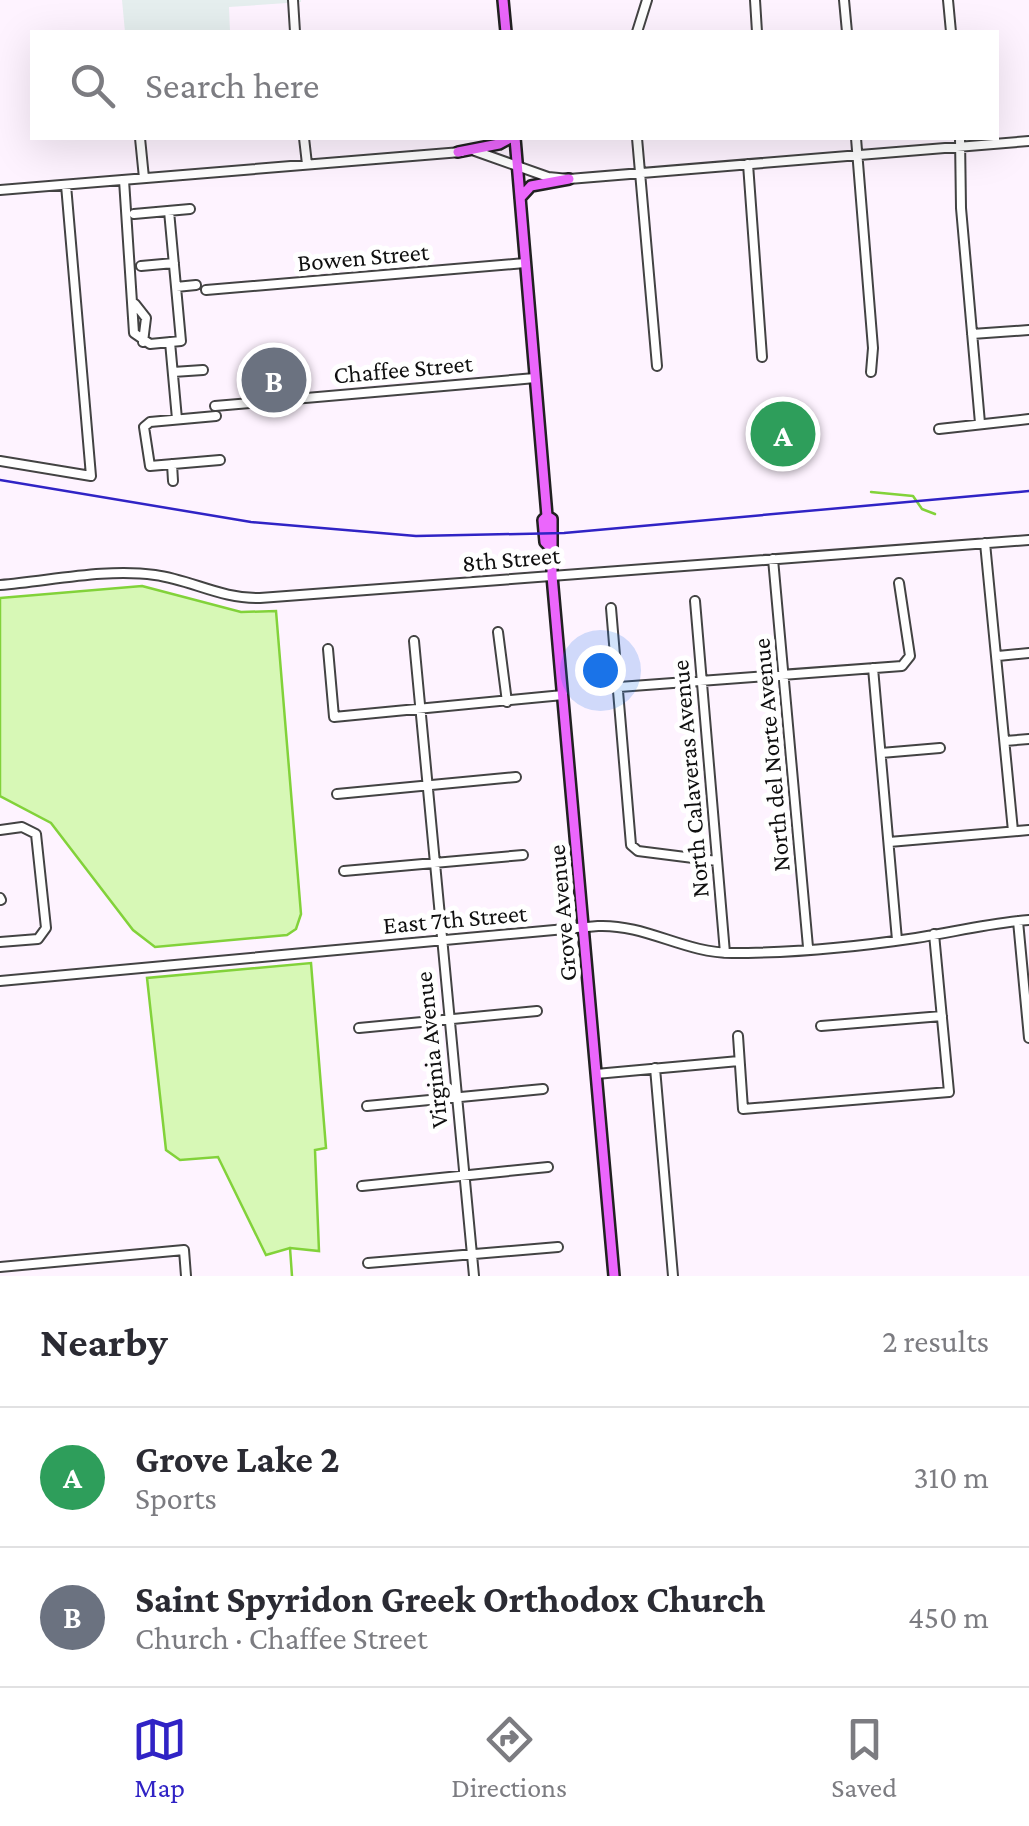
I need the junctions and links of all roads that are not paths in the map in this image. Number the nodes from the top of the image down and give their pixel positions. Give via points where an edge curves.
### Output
1 (293, 0) edge
2 (503, 0) edge
3 (647, 0) edge
4 (755, 0) edge
5 (844, 0) edge
6 (948, 0) edge
7 (295, 30) edge
8 (506, 30) edge
9 (638, 30) edge
10 (757, 30) edge
11 (847, 30) edge
12 (951, 30) edge
13 (140, 140) edge
14 (304, 140) edge
15 (508, 140) edge
16 (512, 140) edge
17 (637, 140) edge
18 (856, 140) edge
19 (1029, 141) edge
20 (960, 142) edge
21 (458, 152) junction
22 (857, 155) junction
23 (307, 164) junction
24 (748, 164) junction
25 (518, 165) junction
26 (640, 173) junction
27 (144, 178) junction
28 (568, 179) junction
29 (124, 180) junction
30 (66, 184) junction
31 (0, 190) edge
32 (520, 198) junction
33 (190, 209) dead end
34 (168, 211) junction
35 (134, 214) dead end
36 (174, 263) junction
37 (525, 264) junction
38 (141, 266) dead end
39 (196, 285) dead end
40 (176, 286) junction
41 (206, 290) dead end
42 (1029, 330) edge
43 (972, 334) junction
44 (170, 342) junction
45 (762, 357) dead end
46 (656, 366) dead end
47 (203, 370) dead end
48 (172, 372) junction
49 (871, 372) dead end
50 (536, 378) junction
51 (215, 406) dead end
52 (216, 416) dead end
53 (177, 419) junction
54 (1029, 419) edge
55 (980, 422) junction
56 (939, 429) dead end
57 (220, 460) dead end
58 (0, 461) edge
59 (172, 464) junction
60 (173, 481) dead end
61 (1029, 540) edge
62 (985, 543) junction
63 (773, 559) junction
64 (552, 576) junction
65 (899, 583) dead end
66 (0, 586) edge
67 (695, 601) dead end
68 (611, 608) dead end
69 (498, 632) dead end
70 (414, 642) dead end
71 (328, 650) dead end
72 (1029, 653) edge
73 (998, 656) junction
74 (873, 668) junction
75 (785, 675) junction
76 (702, 680) junction
77 (619, 687) junction
78 (563, 696) junction
79 (507, 702) junction
80 (420, 709) junction
81 (1029, 740) edge
82 (1005, 742) junction
83 (940, 748) dead end
84 (881, 753) junction
85 (516, 777) dead end
86 (427, 786) junction
87 (337, 794) dead end
88 (0, 830) edge
89 (1029, 830) edge
90 (1013, 832) junction
91 (889, 842) junction
92 (523, 855) dead end
93 (717, 861) junction
94 (434, 863) junction
95 (344, 871) dead end
96 (1029, 920) edge
97 (1018, 921) junction
98 (584, 928) junction
99 (934, 934) junction
100 (897, 940) junction
101 (441, 941) junction
102 (0, 942) edge
103 (808, 947) junction
104 (725, 953) junction
105 (0, 980) edge
106 (536, 1012) dead end
107 (942, 1016) junction
108 (448, 1019) junction
109 (821, 1026) dead end
110 (358, 1028) dead end
111 (738, 1036) dead end
112 (1029, 1038) edge
113 (739, 1061) junction
114 (655, 1068) junction
115 (596, 1074) junction
116 (543, 1090) dead end
117 (455, 1098) junction
118 (367, 1106) dead end
119 (548, 1167) dead end
120 (464, 1176) junction
121 (362, 1186) dead end
122 (558, 1246) dead end
123 (472, 1254) junction
124 (368, 1263) dead end
125 (0, 1267) edge
126 (186, 1276) edge
127 (474, 1276) edge
128 (614, 1276) edge
129 (673, 1276) edge

1 - 7 street
2 - 8 main road
3 - 9 street
4 - 10 street
5 - 11 street
6 - 12 street
13 - 27 street
14 - 23 street
15 - 21 main road
16 - 25 main road, Grove Avenue
17 - 26 street
18 - 22 street
19 - 20 street
20 - 22 street
20 - 43 street
21 - 23 street
21 - 25 street
22 - 24 street
22 - 49 street
23 - 27 street
24 - 26 street
24 - 45 street
25 - 28 street
25 - 32 main road, Grove Avenue
26 - 28 street
26 - 46 street
27 - 29 street
28 - 32 main road via 531,186
29 - 30 street
29 - 44 street via 135,304 144,312 138,325 143,342
30 - 31 street
30 - 58 street via 91,476
32 - 37 main road, Grove Avenue
33 - 34 street
34 - 35 street
34 - 36 street
36 - 38 street
36 - 40 street
37 - 41 street, Bowen Street
37 - 50 main road, Grove Avenue
39 - 40 street
40 - 44 street via 181,342
42 - 43 street
43 - 55 street
44 - 48 street
47 - 48 street
48 - 53 street
50 - 51 street, Chaffee Street
50 - 64 main road, Grove Avenue
52 - 53 street
53 - 59 street via 144,428 148,462
54 - 55 street
55 - 56 street
57 - 59 street
59 - 60 street
61 - 62 street, 8th Street
62 - 63 street, 8th Street
62 - 73 street
63 - 64 street, 8th Street
63 - 75 street, North del Norte Avenue
64 - 66 street, 8th Street via 245,598 138,573
64 - 78 main road, Grove Avenue
65 - 74 street via 908,662
67 - 76 street, North Calaveras Avenue
68 - 77 street
69 - 79 street
70 - 80 street, Virginia Avenue
71 - 80 street via 334,717
72 - 73 street
73 - 82 street
74 - 75 street
74 - 84 street
75 - 76 street
75 - 103 street, North del Norte Avenue
76 - 77 street
76 - 93 street, North Calaveras Avenue
77 - 93 street via 632,844 638,851
78 - 79 street
78 - 98 main road, Grove Avenue
79 - 80 street
80 - 86 street, Virginia Avenue
81 - 82 street
82 - 90 street
83 - 84 street
84 - 91 street
85 - 86 street
86 - 87 street
86 - 94 street, Virginia Avenue
88 - 102 street via 22,827 36,834 44,935
89 - 90 street
90 - 91 street
91 - 100 street
92 - 94 street
93 - 104 street, North Calaveras Avenue
94 - 95 street
94 - 101 street, Virginia Avenue
96 - 97 street, East 7th Street
97 - 99 street, East 7th Street
97 - 112 street
98 - 101 street, East 7th Street
98 - 104 street, East 7th Street via 630,927
98 - 115 main road, Grove Avenue
99 - 100 street, East 7th Street
99 - 107 street
100 - 103 street, East 7th Street
101 - 105 street, East 7th Street
101 - 108 street, Virginia Avenue
103 - 104 street, East 7th Street
106 - 108 street
107 - 109 street
107 - 113 street via 949,1092 743,1109
108 - 110 street
108 - 117 street, Virginia Avenue
111 - 113 street
113 - 114 street
114 - 115 street
114 - 129 street
115 - 128 main road, Grove Avenue
116 - 117 street
117 - 118 street
117 - 120 street, Virginia Avenue
119 - 120 street
120 - 121 street
120 - 123 street, Virginia Avenue
122 - 123 street
123 - 124 street
123 - 127 street, Virginia Avenue
125 - 126 street via 184,1250

